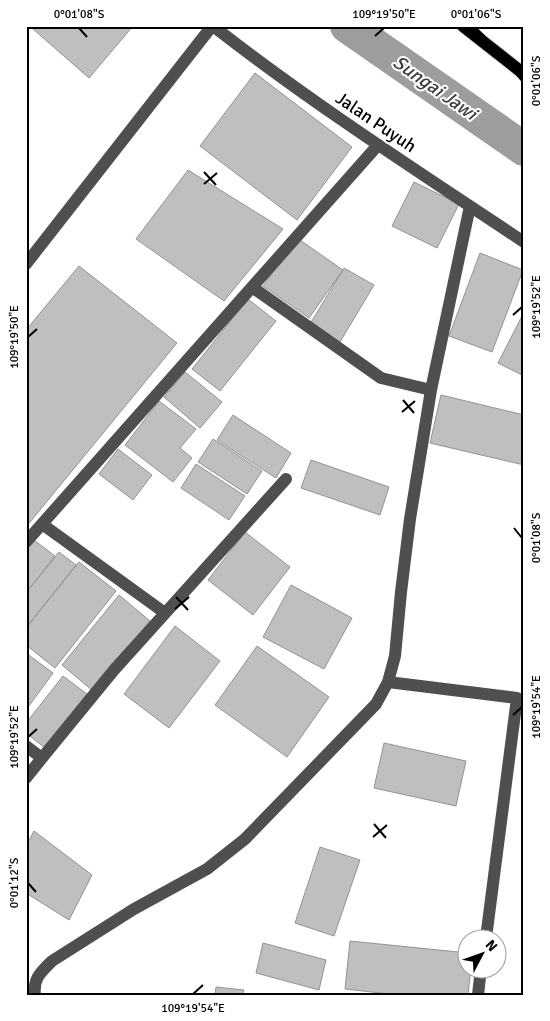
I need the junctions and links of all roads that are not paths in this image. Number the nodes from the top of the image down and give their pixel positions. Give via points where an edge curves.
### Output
1 (213, 26) edge
2 (463, 26) edge
3 (524, 74) edge
4 (378, 145) junction
5 (470, 206) junction
6 (524, 242) edge
7 (26, 264) edge
8 (252, 287) junction
9 (431, 390) junction
10 (286, 479) dead end
11 (42, 524) junction
12 (26, 542) edge
13 (165, 612) junction
14 (388, 682) junction
15 (26, 746) edge
16 (42, 758) junction
17 (26, 778) edge
18 (487, 928) edge
19 (481, 978) edge
20 (32, 992) edge
21 (478, 995) edge

1 - 4 street, Jalan Puyuh
1 - 7 street
2 - 3 main road
4 - 5 street, Jalan Puyuh
4 - 8 street
5 - 6 street, Jalan Puyuh
5 - 9 street
8 - 9 street via 381,378
8 - 11 street
9 - 14 street via 400,592 396,656
10 - 13 street
11 - 12 street
11 - 13 street
13 - 16 street
14 - 18 street via 517,698
14 - 20 street via 376,704 246,839 207,869 134,909 52,961 36,979
15 - 16 street
16 - 17 street
19 - 21 street

